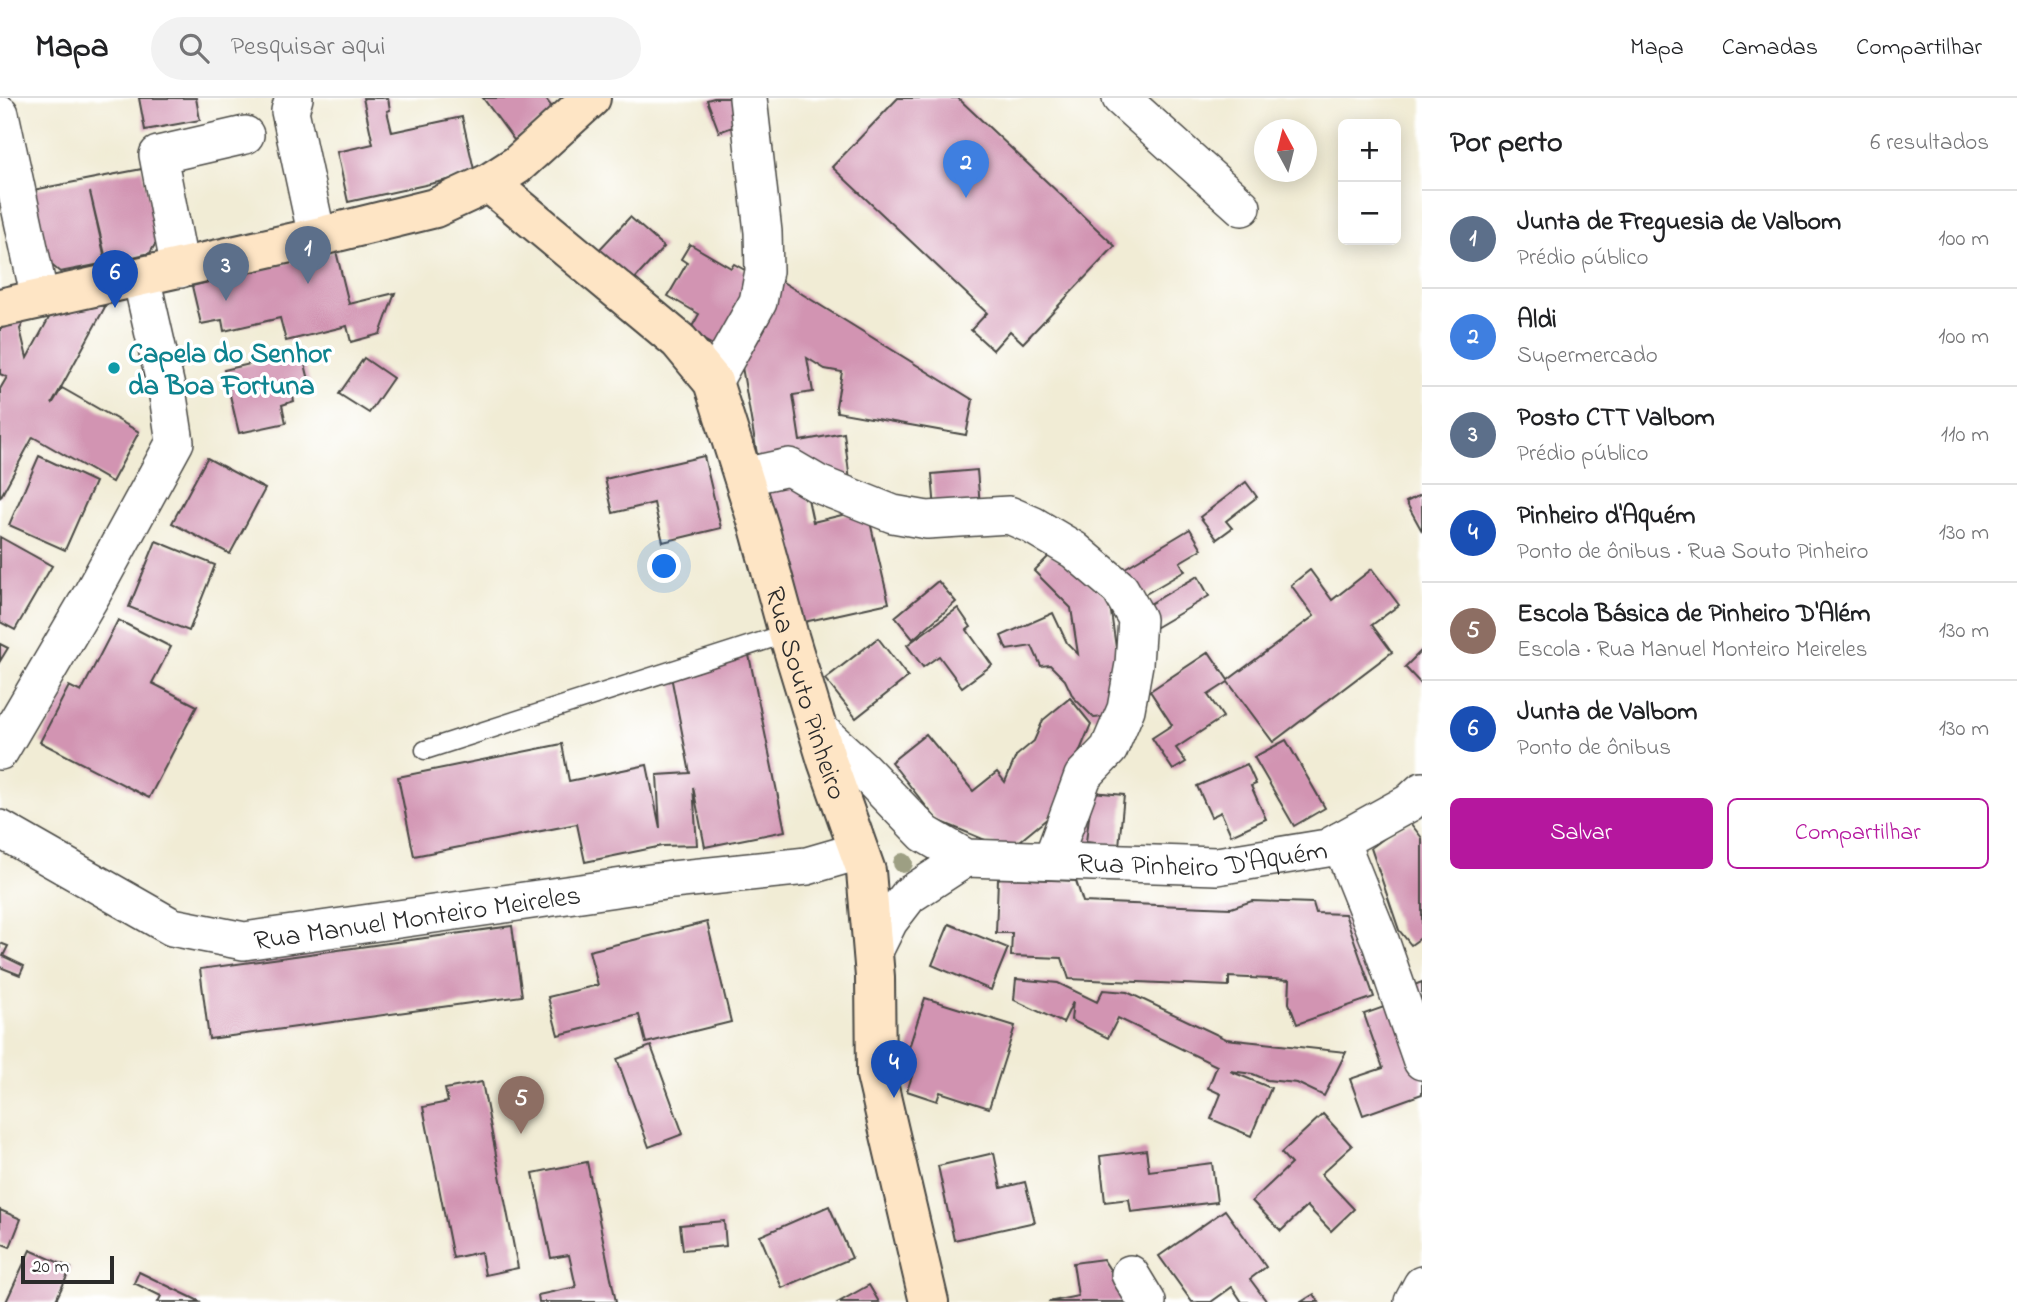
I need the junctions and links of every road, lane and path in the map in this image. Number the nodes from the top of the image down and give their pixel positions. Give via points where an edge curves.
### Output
1 (294, 98) edge
2 (591, 98) edge
3 (748, 98) edge
4 (1121, 98) edge
5 (0, 114) edge
6 (246, 135) dead end
7 (489, 183) junction
8 (1242, 207) dead end
9 (317, 237) junction
10 (180, 269) junction
11 (141, 277) junction
12 (40, 299) junction
13 (0, 308) edge
14 (713, 382) junction
15 (743, 477) junction
16 (788, 633) junction
17 (817, 728) junction
18 (425, 750) dead end
19 (0, 751) edge
20 (1422, 791) edge
21 (0, 829) edge
22 (1340, 841) junction
23 (859, 851) junction
24 (966, 858) junction
25 (1052, 860) junction
26 (873, 953) junction
27 (1422, 1061) edge
28 (1422, 1285) edge
29 (929, 1302) edge
30 (1413, 1302) edge

1 - 9 street via 290,111
2 - 7 street via 517,165
3 - 14 street via 764,271 758,302
4 - 8 street
5 - 12 street
6 - 10 street via 158,155
7 - 9 street via 435,208
7 - 14 street, Rua Souto Pinheiro via 679,341
9 - 10 street
10 - 11 street
11 - 12 street
11 - 19 street via 175,442
12 - 13 street
14 - 15 street, Rua Souto Pinheiro
15 - 16 street, Rua Souto Pinheiro
15 - 25 street via 789,467 855,500 927,520 1009,515 1074,550 1121,589 1137,619 1126,709 1109,749 1083,776
16 - 17 street, Rua Souto Pinheiro
16 - 18 lane
17 - 23 street, Rua Souto Pinheiro
17 - 24 street, Rua Pinheiro D'Aquém via 925,834
20 - 22 street, Rua Pinheiro D'Aquém
21 - 23 street, Rua Manuel Monteiro Meireles via 172,927 244,941 672,880 807,866
22 - 25 street, Rua Pinheiro D'Aquém via 1327,848 1217,866
22 - 27 street
23 - 26 street, Rua Souto Pinheiro via 866,872
24 - 25 street, Rua Pinheiro D'Aquém
24 - 26 street via 909,895
26 - 29 street, Rua Souto Pinheiro via 876,1075
28 - 30 street

